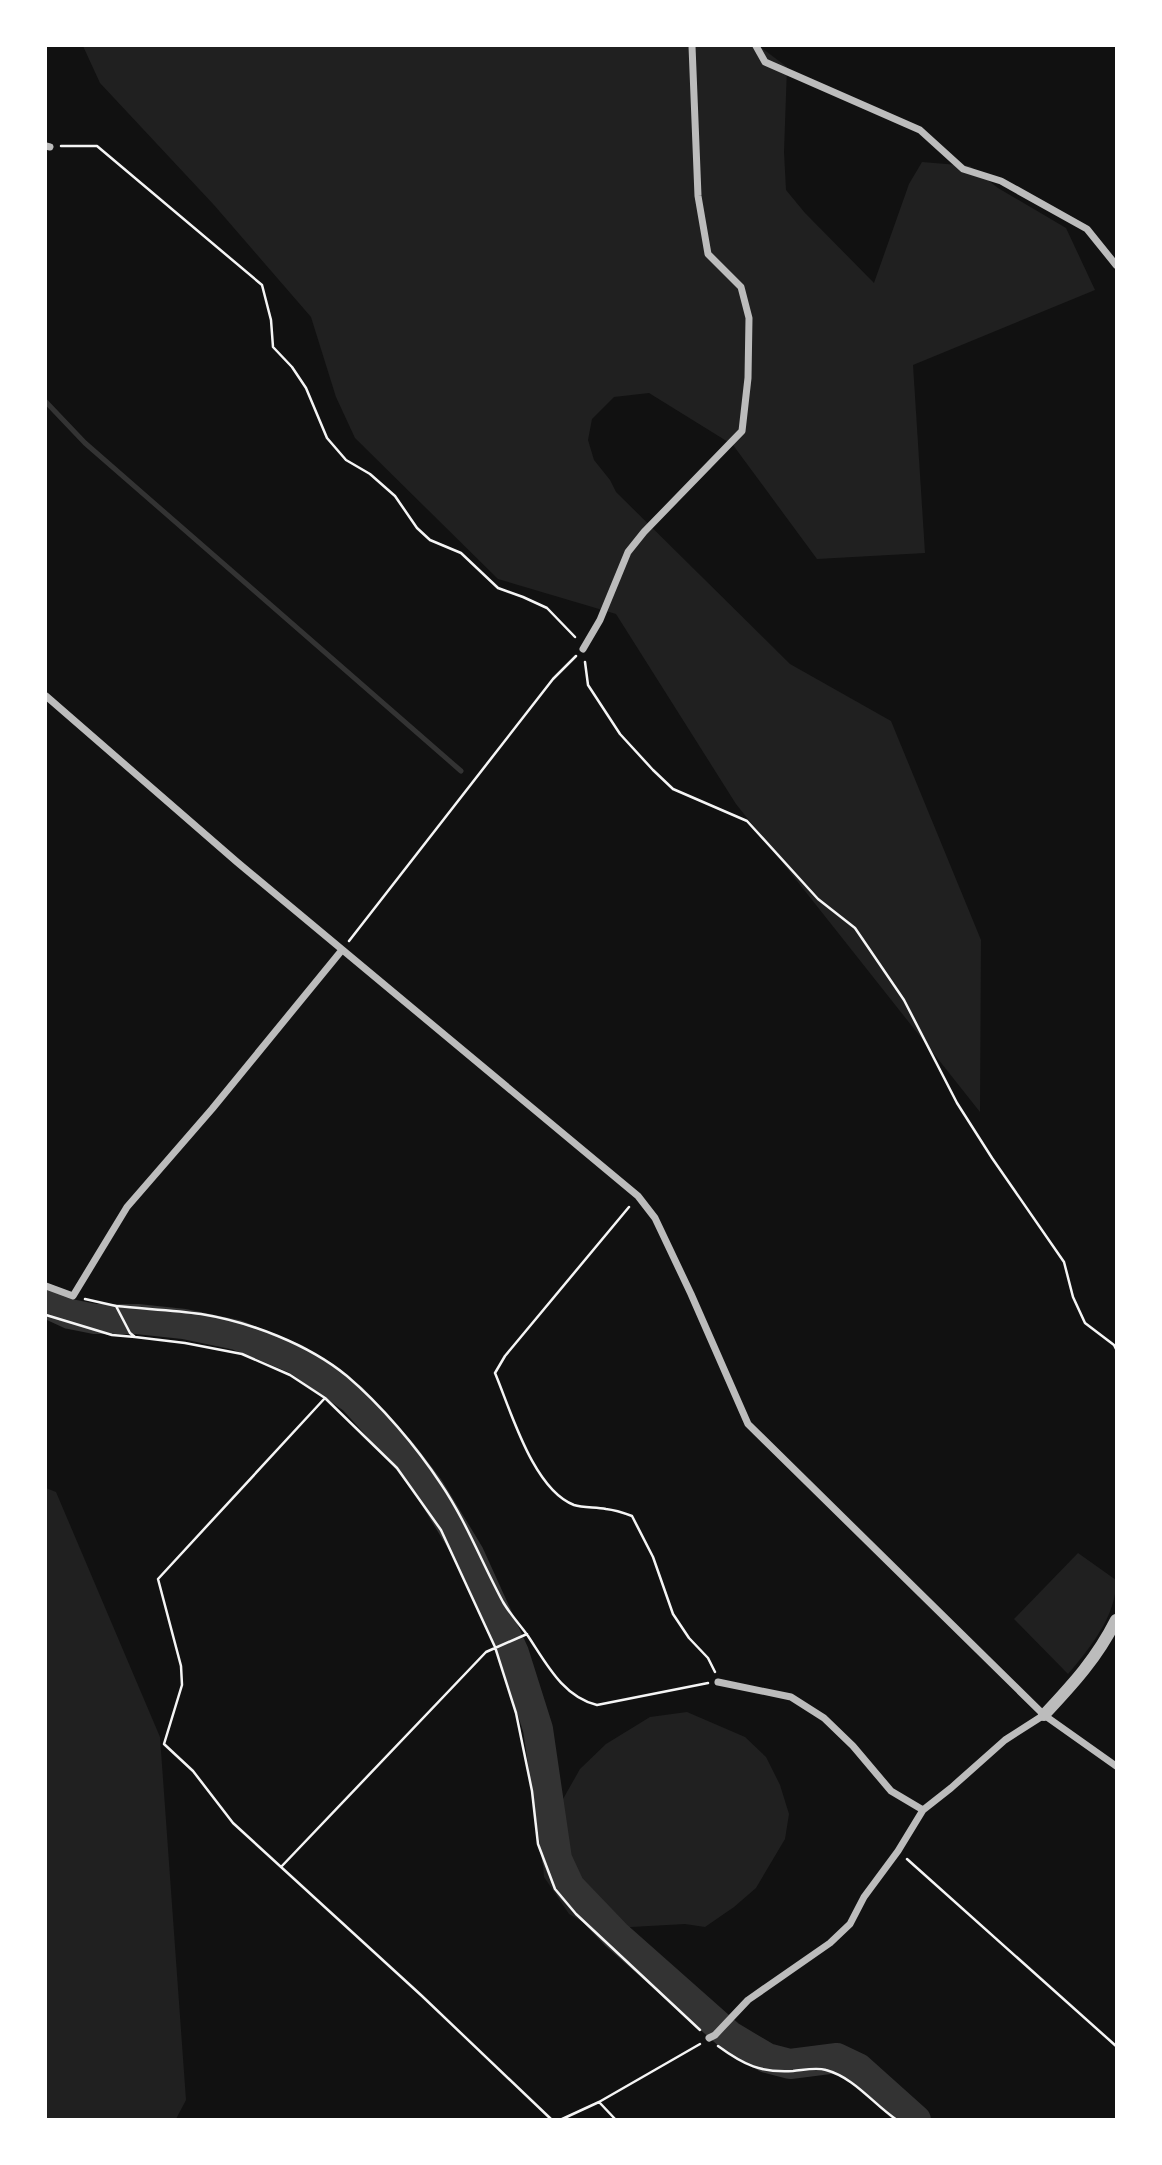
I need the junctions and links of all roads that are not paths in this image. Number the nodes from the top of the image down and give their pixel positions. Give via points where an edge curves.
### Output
1 (692, 46) edge
2 (756, 46) edge
3 (1116, 265) edge
4 (583, 649) road end
5 (46, 696) edge
6 (342, 950) junction
7 (46, 1286) edge
8 (1116, 1620) edge
9 (718, 1682) road end
10 (1044, 1715) junction
11 (1116, 1766) edge
12 (923, 1810) junction
13 (712, 2037) road end

1 - 4 street via 698,196 708,254 741,287 749,318 742,431 628,552
2 - 3 street via 765,62 920,130 963,169 1001,181 1087,229
5 - 6 street
6 - 7 street via 127,1207 72,1296
6 - 10 street via 638,1196 655,1218 748,1424
8 - 10 street via 1084,1672
9 - 12 street via 791,1697 824,1718 891,1791
10 - 11 street
10 - 12 street via 1005,1740
12 - 13 street via 850,1924 748,2000

